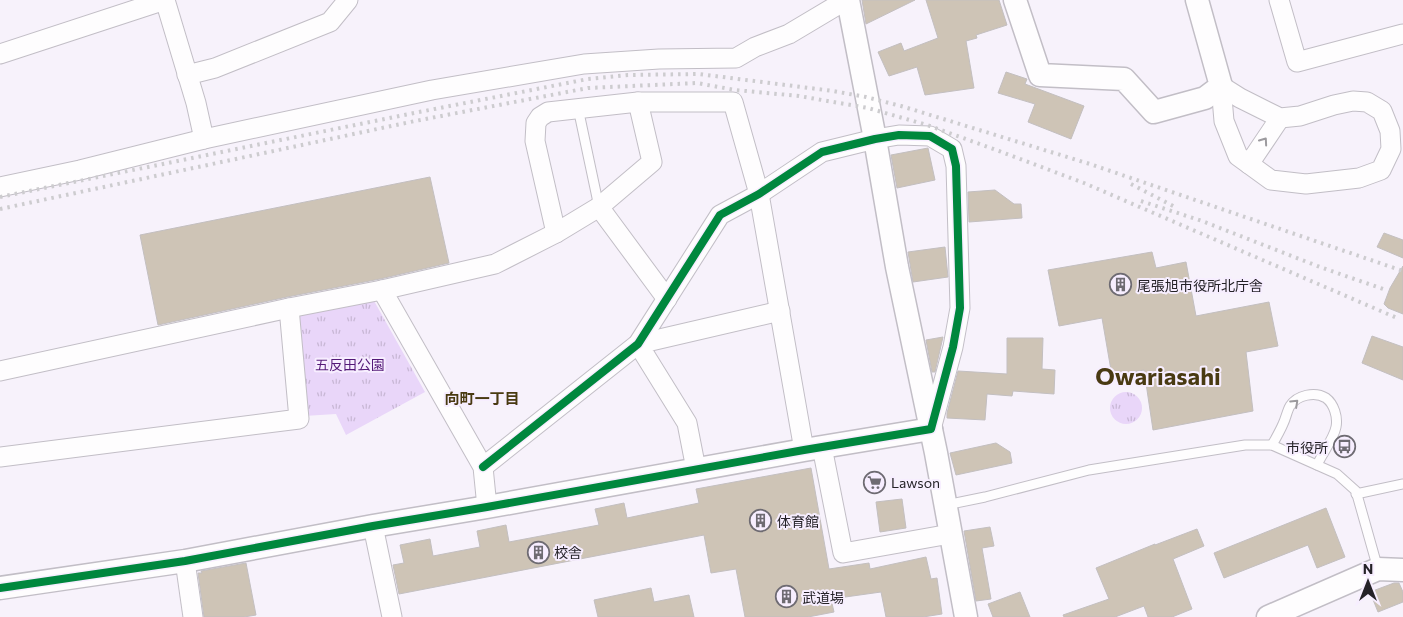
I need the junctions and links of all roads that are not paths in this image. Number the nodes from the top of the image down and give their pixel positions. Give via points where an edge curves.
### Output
1 (165, 0) edge
2 (348, 0) edge
3 (847, 0) edge
4 (1015, 0) edge
5 (1197, 0) edge
6 (1279, 0) edge
7 (1403, 34) edge
8 (0, 54) edge
9 (187, 75) junction
10 (1221, 86) junction
11 (638, 102) junction
12 (578, 108) junction
13 (1280, 118) junction
14 (204, 139) junction
15 (876, 139) junction
16 (1248, 164) junction
17 (0, 187) edge
18 (759, 194) junction
19 (599, 207) junction
20 (556, 233) junction
21 (382, 290) junction
22 (667, 298) junction
23 (289, 308) junction
24 (780, 311) junction
25 (638, 344) junction
26 (0, 371) edge
27 (931, 429) junction
28 (1272, 445) junction
29 (813, 448) junction
30 (0, 457) edge
31 (1317, 466) junction
32 (482, 467) junction
33 (696, 469) junction
34 (1403, 484) edge
35 (1356, 494) junction
36 (945, 505) junction
37 (487, 507) junction
38 (373, 526) junction
39 (950, 534) junction
40 (184, 561) junction
41 (1378, 569) junction
42 (1403, 570) edge
43 (0, 588) edge
44 (193, 617) edge
45 (386, 617) edge
46 (392, 617) edge
47 (966, 617) edge
48 (1268, 617) edge

1 - 8 street
1 - 9 street
2 - 9 street via 330,22 215,68
3 - 14 street via 788,34 736,58 584,64 432,90
3 - 15 street
4 - 10 street via 1040,75 1124,79 1154,112 1205,98
5 - 10 street
6 - 7 street via 1297,62
9 - 14 street
10 - 13 street
10 - 16 street via 1224,121 1238,156
11 - 12 street
11 - 18 street via 733,102
11 - 19 street via 652,162
12 - 19 lane
12 - 20 street via 548,112 536,123 535,141
16 -> 13 street
13 - 16 street via 1300,116 1353,101 1367,102 1382,111 1390,131 1391,149 1381,170 1358,178 1306,184 1271,180
14 - 17 street
15 - 18 street via 822,152
15 - 27 street via 897,267
15 - 27 street via 898,135 930,136 952,149 956,166 960,308
18 - 22 street via 720,215
18 - 24 street
19 - 20 street
19 - 22 street
20 - 21 street via 495,264
21 - 23 street
21 - 32 street
22 - 25 street
23 - 26 street
23 - 30 street via 299,419
24 - 25 street
24 - 29 street
25 - 32 street
25 - 33 street via 687,422
27 - 29 street
27 - 36 street
28 - 31 lane
28 -> 31 lane via 1290,406 1298,398 1306,395 1326,398 1333,407 1336,426
28 - 36 lane via 1245,445 1089,470
29 - 33 street
29 - 39 street via 843,553
31 - 35 lane via 1337,474
32 - 37 street
33 - 37 street
34 - 35 lane
35 - 41 lane
36 - 39 street
37 - 38 street
38 - 40 street
38 - 46 street
39 - 47 street
40 - 43 street
40 - 44 street
41 - 42 street
41 - 48 street
45 - 46 street

